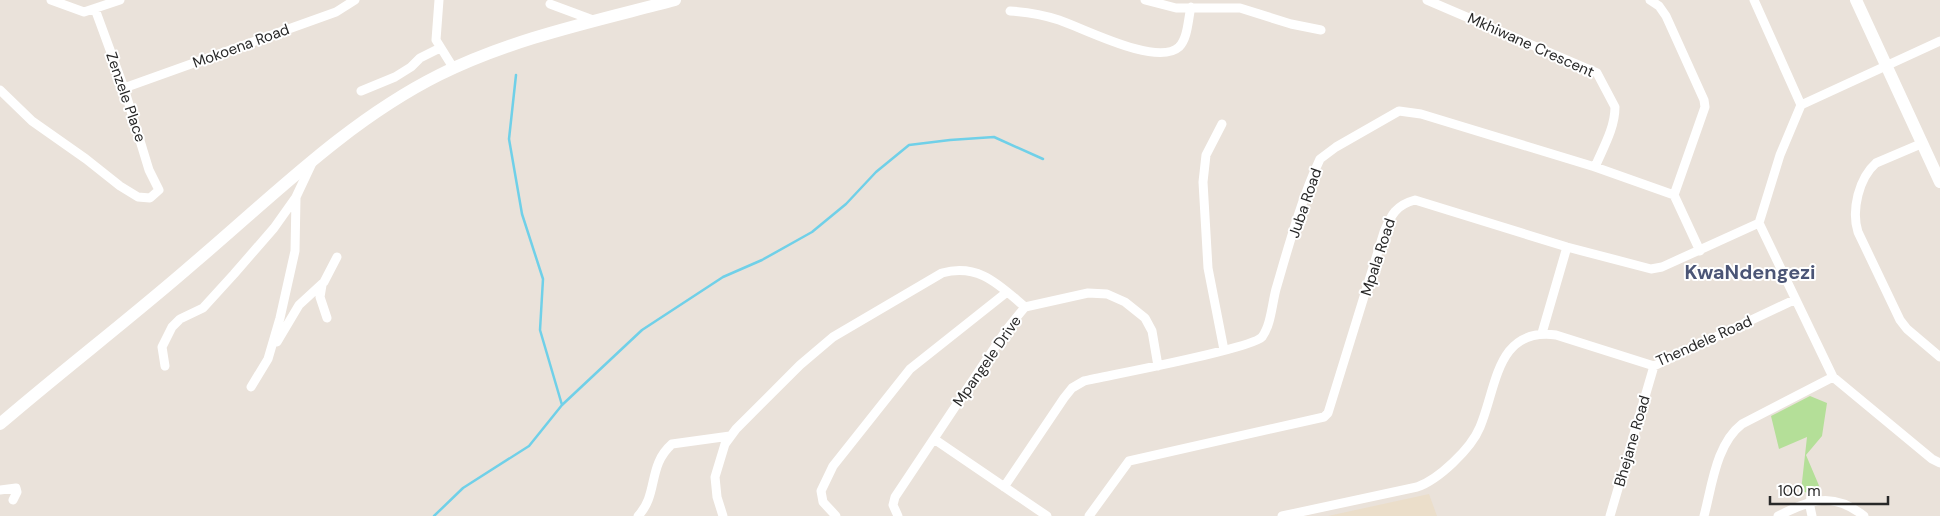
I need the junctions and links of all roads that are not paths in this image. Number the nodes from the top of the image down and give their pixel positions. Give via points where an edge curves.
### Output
1 (51, 0) edge
2 (120, 0) edge
3 (355, 0) edge
4 (439, 0) edge
5 (676, 0) edge
6 (1145, 0) edge
7 (1427, 0) edge
8 (1650, 0) edge
9 (1754, 0) edge
10 (1856, 0) edge
11 (550, 4) dead end
12 (1191, 7) junction
13 (95, 9) junction
14 (1010, 11) dead end
15 (596, 21) junction
16 (1321, 30) dead end
17 (1940, 41) edge
18 (440, 48) junction
19 (1886, 66) junction
20 (454, 69) junction
21 (124, 88) junction
22 (0, 90) edge
23 (361, 91) dead end
24 (1801, 105) junction
25 (1222, 124) dead end
26 (1923, 143) junction
27 (314, 160) junction
28 (1596, 167) junction
29 (1940, 182) edge
30 (1674, 195) junction
31 (296, 197) junction
32 (1759, 223) junction
33 (1567, 247) junction
34 (1700, 250) junction
35 (337, 257) dead end
36 (322, 284) junction
37 (1007, 292) junction
38 (1794, 300) junction
39 (1025, 307) junction
40 (327, 318) dead end
41 (1542, 333) junction
42 (272, 348) junction
43 (1224, 350) junction
44 (1940, 357) edge
45 (165, 366) dead end
46 (1158, 366) junction
47 (1654, 366) junction
48 (1833, 377) junction
49 (251, 387) dead end
50 (0, 424) edge
51 (730, 436) junction
52 (934, 438) junction
53 (1940, 463) edge
54 (1004, 486) junction
55 (0, 490) edge
56 (13, 500) dead end
57 (1809, 502) junction
58 (638, 516) edge
59 (723, 516) edge
60 (836, 516) edge
61 (898, 516) edge
62 (1047, 516) edge
63 (1089, 516) edge
64 (1282, 516) edge
65 (1610, 516) edge
66 (1704, 516) edge
67 (1778, 516) edge
68 (1812, 516) edge
69 (1864, 516) edge

1 - 13 street via 76,11
2 - 13 street
3 - 21 street, Mokoena Road via 336,12
4 - 18 street via 436,40
5 - 15 street
6 - 12 street via 1176,8
7 - 28 street, Mkhiwane Crescent via 1597,72 1615,114
8 - 30 street via 1666,16 1704,100 1702,120
9 - 24 street
10 - 19 street
11 - 15 street
12 - 14 street via 1183,42 1165,53 1118,44 1059,20
12 - 16 street via 1240,8
13 - 21 street, Zenzele Place
15 - 20 street via 490,53
17 - 19 street
18 - 20 street
18 - 23 street via 395,77
19 - 24 street
19 - 26 street
20 - 27 street via 378,112
21 - 22 street, Zenzele Place via 149,170 157,184 158,190 150,198 138,197 120,186 32,121
24 - 32 street via 1780,155
25 - 43 street via 1206,155 1203,182 1208,268
26 - 29 street
26 - 44 street via 1870,168 1854,218 1900,320
27 - 31 street
27 - 50 street
28 - 30 street, Juba Road
28 - 43 street, Juba Road via 1421,114 1399,112 1388,116 1320,159 1276,289 1266,330 1254,343
30 - 34 street
31 - 42 street via 295,251
31 - 45 street via 274,228 203,308 180,319 172,327 162,347
32 - 34 street, Mpala Road
32 - 38 street
33 - 34 street, Mpala Road via 1651,269
33 - 41 street
33 - 63 street, Mpala Road via 1416,200 1400,206 1392,213 1384,232 1328,414 1129,462
35 - 36 street
36 - 40 street via 320,297
36 - 42 street via 300,305
37 - 39 street
37 - 51 street via 994,281 970,270 942,273 833,337
37 - 60 street via 910,369 833,466 821,491 822,502
38 - 47 street, Thendele Road
38 - 48 street
39 - 46 street, Mpangele Drive via 1097,292 1125,302 1150,325
39 - 52 street, Mpangele Drive via 1006,329
41 - 47 street, Thendele Road
41 - 64 street via 1512,347 1502,359 1476,435 1433,480 1416,487
42 - 49 street
43 - 46 street, Juba Road
46 - 54 street, Juba Road via 1084,381 1072,388
47 - 65 street, Bhejane Road
48 - 53 street
48 - 66 street via 1742,424 1730,434 1723,446
51 - 58 street via 672,444 656,464 648,502
51 - 59 street via 718,460 715,476
52 - 54 street
52 - 61 street, Mpangele Drive via 895,497 893,505
54 - 62 street
55 - 56 street via 16,488
57 - 67 street
57 - 68 street
57 - 69 street via 1840,502

